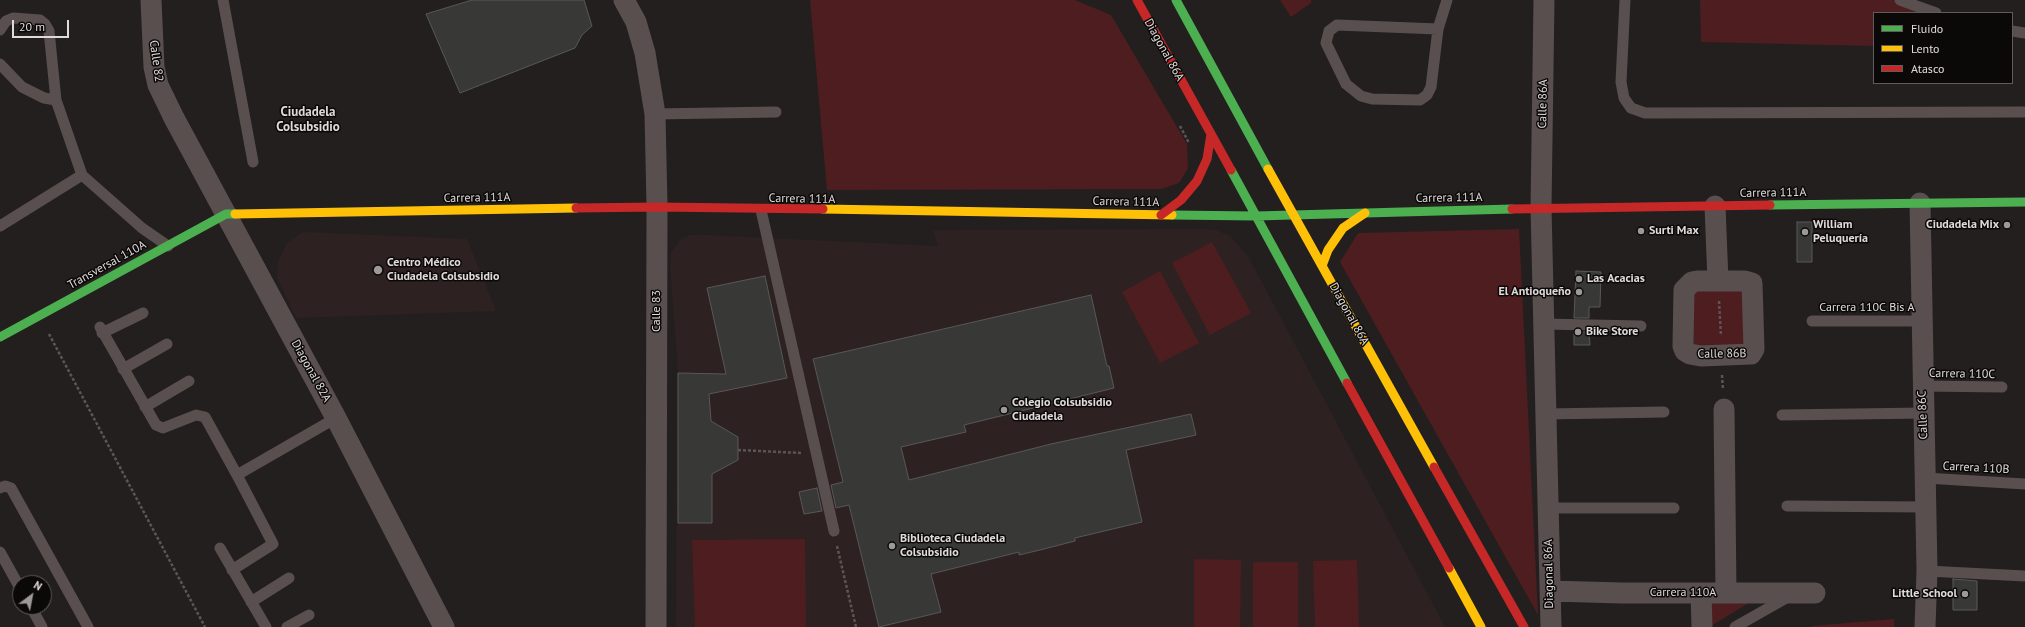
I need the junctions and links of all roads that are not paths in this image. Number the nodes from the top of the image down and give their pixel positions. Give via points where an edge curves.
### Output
1 (152, 0) edge
2 (223, 0) edge
3 (624, 0) edge
4 (1137, 0) edge
5 (1176, 0) edge
6 (1447, 0) edge
7 (1544, 0) edge
8 (1625, 0) edge
9 (1900, 0) edge
10 (1933, 12) edge
11 (1438, 29) junction
12 (0, 30) edge
13 (2013, 31) edge
14 (2025, 33) edge
15 (0, 64) edge
16 (56, 100) junction
17 (776, 112) dead end
18 (2025, 112) edge
19 (655, 114) junction
20 (174, 118) joint
21 (1210, 134) junction
22 (253, 162) dead end
23 (82, 175) junction
24 (2025, 202) edge
25 (1920, 203) junction
26 (1715, 206) junction
27 (657, 207) junction
28 (1542, 208) junction
29 (761, 210) junction
30 (1365, 213) junction
31 (226, 214) junction
32 (1292, 214) junction
33 (1161, 215) junction
34 (1256, 216) junction
35 (0, 226) edge
36 (168, 246) junction
37 (1322, 266) junction
38 (1718, 280) junction
39 (143, 313) dead end
40 (1812, 321) dead end
41 (1922, 321) junction
42 (1544, 324) junction
43 (1641, 326) dead end
44 (0, 337) edge
45 (167, 344) dead end
46 (123, 369) junction
47 (189, 381) dead end
48 (1923, 386) junction
49 (2002, 387) dead end
50 (145, 407) junction
51 (1724, 409) dead end
52 (1664, 412) dead end
53 (1924, 412) junction
54 (1546, 414) junction
55 (1782, 415) dead end
56 (336, 418) junction
57 (237, 475) junction
58 (1925, 478) junction
59 (2025, 484) edge
60 (0, 488) edge
61 (1787, 506) dead end
62 (1926, 507) junction
63 (1548, 508) junction
64 (1674, 508) dead end
65 (834, 531) road end
66 (220, 548) dead end
67 (0, 552) edge
68 (232, 570) junction
69 (1927, 571) junction
70 (13, 575) edge
71 (2025, 576) edge
72 (289, 578) dead end
73 (1550, 591) junction
74 (1701, 593) junction
75 (1815, 593) dead end
76 (1726, 594) junction
77 (1793, 594) junction
78 (251, 602) junction
79 (1473, 614) junction
80 (35, 615) edge
81 (309, 615) dead end
82 (42, 627) edge
83 (88, 627) edge
84 (266, 627) edge
85 (287, 627) edge
86 (444, 627) edge
87 (656, 627) edge
88 (1472, 627) edge
89 (1481, 627) edge
90 (1524, 627) edge
91 (1550, 627) edge
92 (1702, 627) edge
93 (1735, 627) edge
94 (1925, 627) edge

1 - 20 street, Calle 82 via 154,67 158,85
2 - 22 lane
3 - 19 street, Calle 83 via 636,22 645,53
4 - 21 street, Diagonal 86A
5 - 32 street, Diagonal 86A
6 - 11 lane
7 - 28 street, Calle 86A
8 - 18 lane via 1621,82 1624,98 1631,108 1644,113
9 - 10 lane
11 - 11 lane via 1337,25 1329,31 1326,43 1346,84 1361,96 1372,99 1420,100 1427,95 1431,87
12 - 16 lane via 6,21 13,18 40,20 45,24 49,31
13 - 14 lane
15 - 16 lane via 22,87 44,98
16 - 23 lane
17 - 19 lane
19 - 27 street, Calle 83
20 - 31 street, Diagonal 82A
21 - 33 street via 1206,159 1197,181 1181,200
21 - 34 street, Diagonal 86A
23 - 35 lane
23 - 36 lane via 142,228
24 - 25 street, Carrera 111A
25 - 26 street, Carrera 111A
25 - 41 street, Calle 86C
26 - 28 street, Carrera 111A
26 - 38 street
27 - 29 street, Carrera 111A
27 - 31 street, Carrera 111A
27 - 87 street, Calle 83
28 - 30 street, Carrera 111A
28 - 42 street, Diagonal 86A
29 - 33 street, Carrera 111A
29 - 65 lane
30 - 32 street, Carrera 111A
30 - 37 street via 1343,228 1328,250
31 - 36 street, Transversal 110A
31 - 56 street, Diagonal 82A
32 - 34 street, Carrera 111A
32 - 37 street, Diagonal 86A
33 - 34 street, Carrera 111A
34 - 79 street, Diagonal 86A
36 - 44 street, Transversal 110A
37 - 90 street, Diagonal 86A
38 - 38 street, Calle 86B via 1750,282 1753,286 1754,349 1751,354 1695,356 1685,351 1684,290 1692,282
39 - 46 lane via 101,330
40 - 41 lane, Carrera 110C Bis A
41 - 48 street, Calle 86C
42 - 43 lane
42 - 54 street, Diagonal 86A
45 - 46 lane
46 - 50 lane
47 - 50 lane
48 - 49 lane, Carrera 110C
48 - 53 street, Calle 86C
50 - 57 lane via 159,428 196,415 205,417
51 - 76 street
52 - 54 lane
53 - 55 lane
53 - 58 street, Calle 86C
54 - 63 street, Diagonal 86A
56 - 57 lane
56 - 86 street, Diagonal 82A
57 - 68 lane via 273,544
58 - 59 lane, Carrera 110B
58 - 62 street, Calle 86C
60 - 83 lane via 11,488
61 - 62 lane
62 - 69 street, Calle 86C
63 - 64 lane
63 - 73 street, Diagonal 86A
66 - 68 lane
67 - 70 lane
68 - 78 lane
69 - 71 lane
69 - 94 street, Calle 86C
72 - 78 lane
73 - 74 street, Carrera 110A
73 - 91 street, Diagonal 86A
74 - 76 street, Carrera 110A
74 - 92 street
75 - 77 street, Carrera 110A
76 - 77 street, Carrera 110A
77 - 93 lane
78 - 84 lane
79 - 88 street
79 - 89 street, Diagonal 86A
80 - 82 lane
81 - 85 lane

